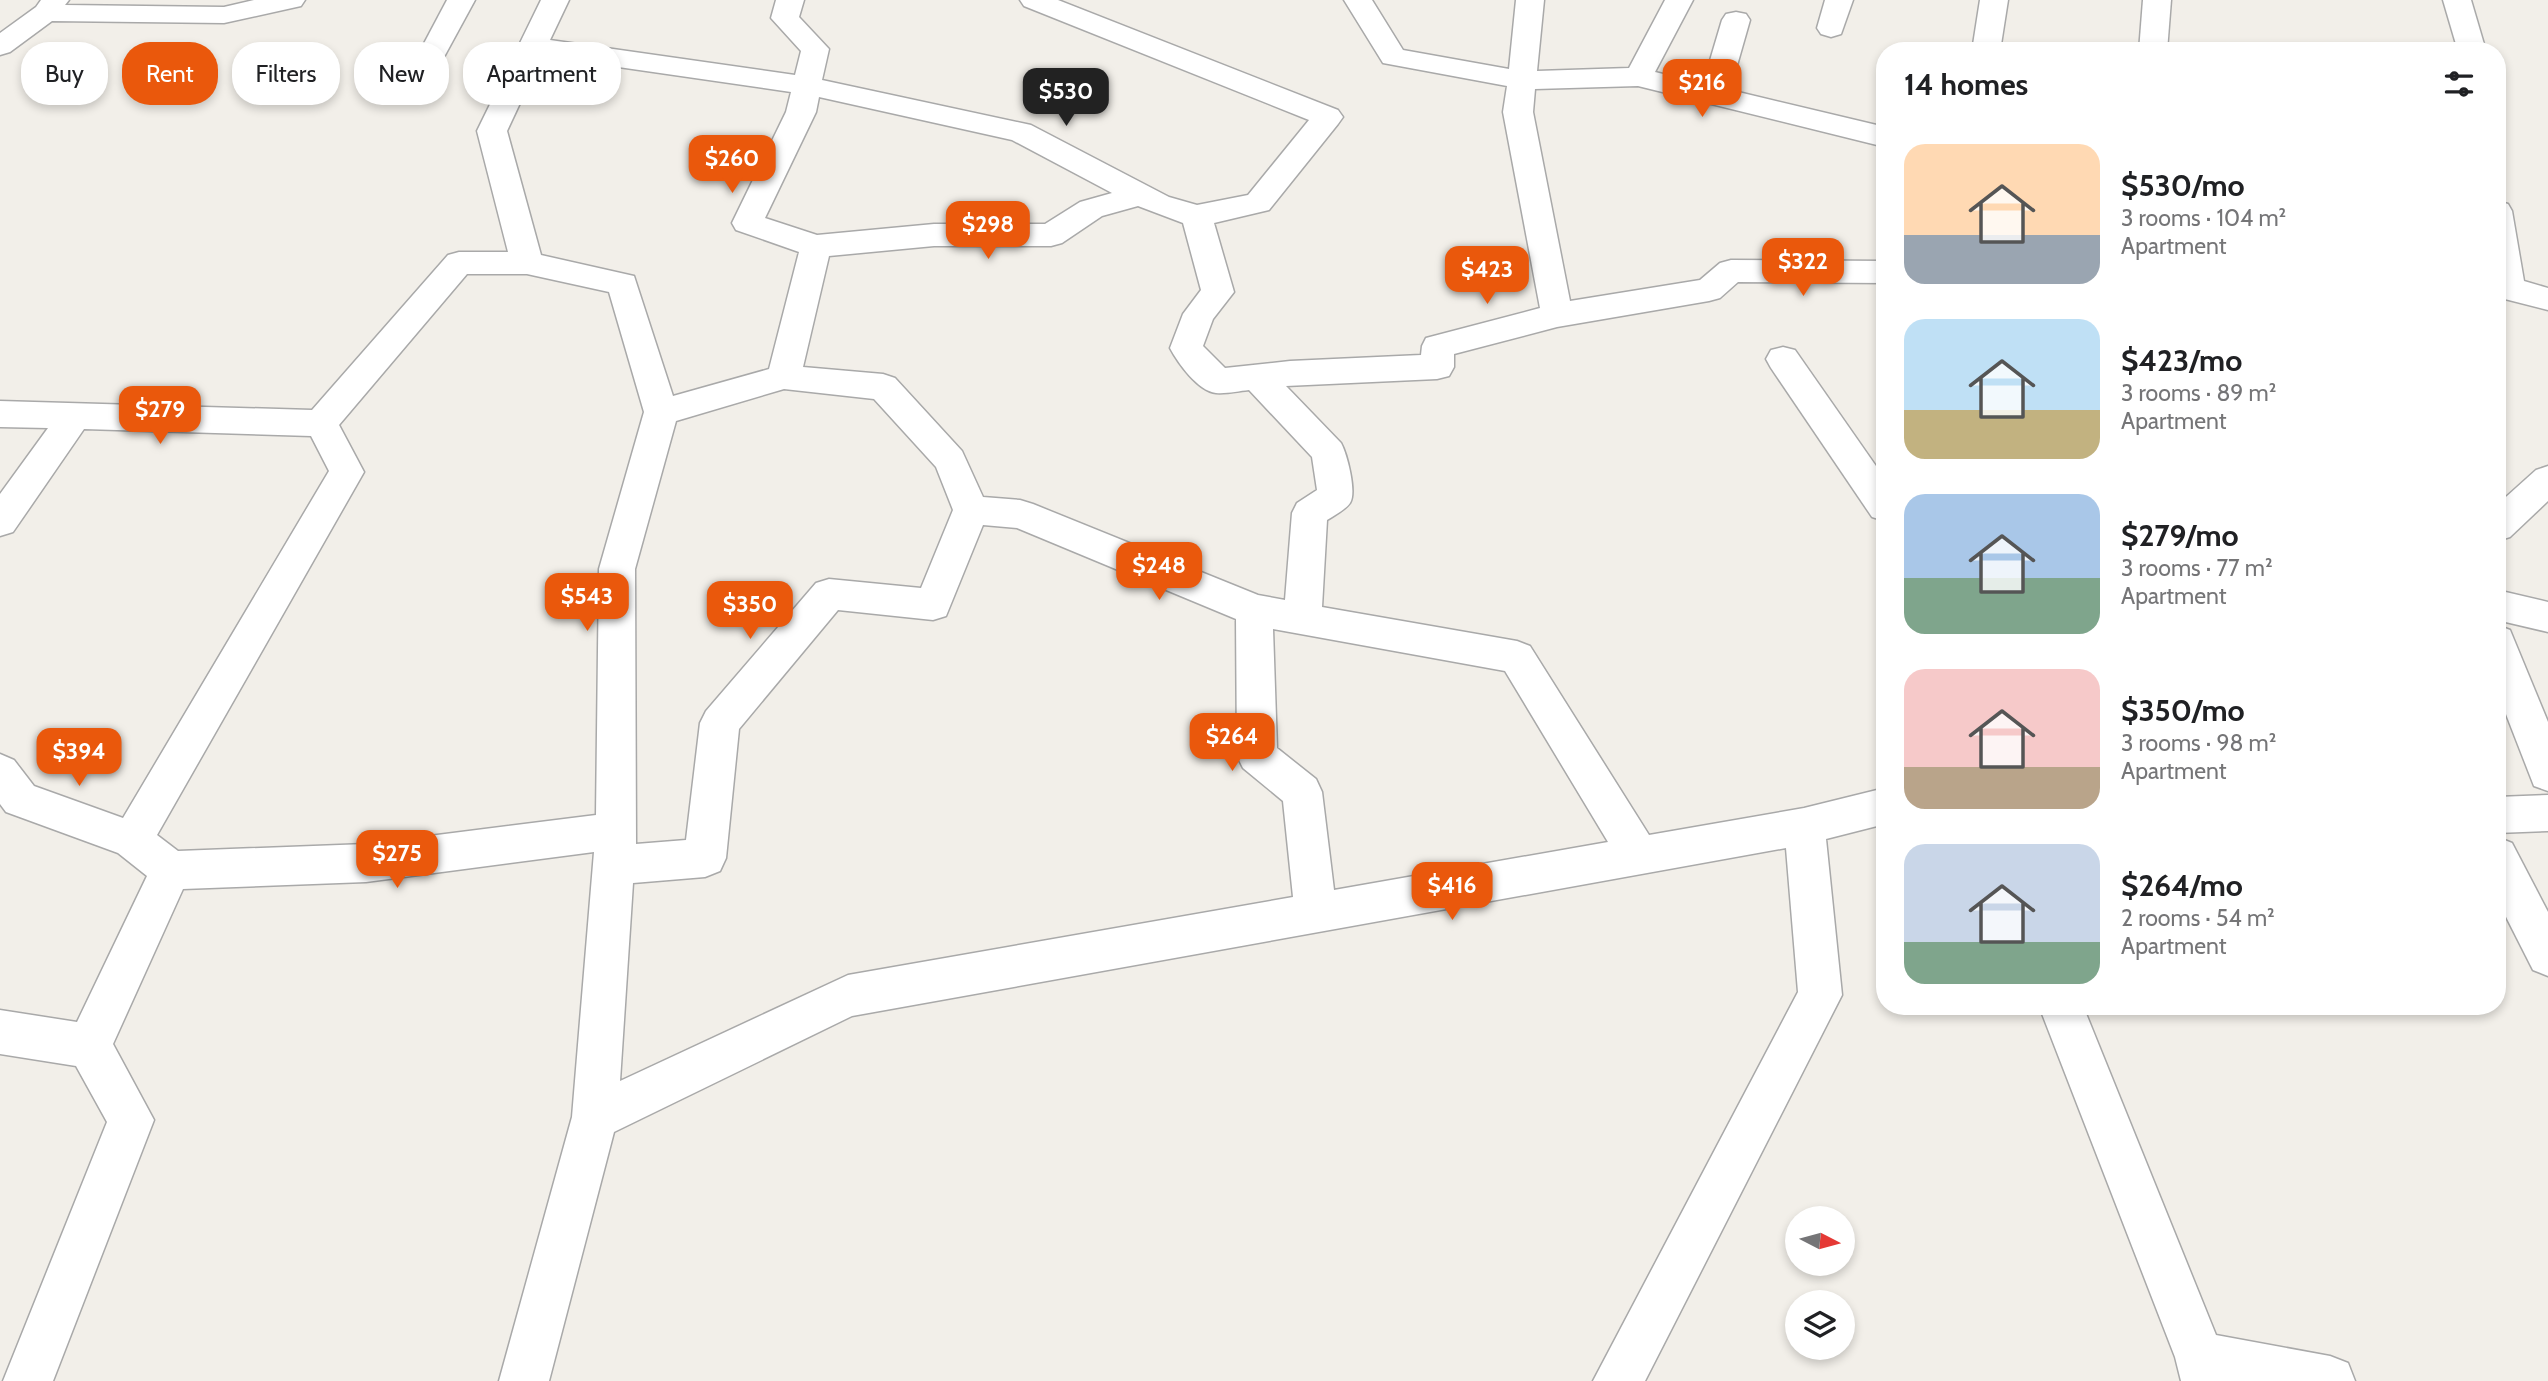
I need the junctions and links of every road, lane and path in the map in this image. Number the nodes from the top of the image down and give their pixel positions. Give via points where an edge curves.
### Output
1 (291, 0) edge
2 (461, 0) edge
3 (555, 0) edge
4 (790, 0) edge
5 (1034, 0) edge
6 (1358, 0) edge
7 (1530, 0) edge
8 (1679, 0) edge
9 (1839, 0) edge
10 (1994, 0) edge
11 (2157, 0) edge
12 (2457, 0) edge
13 (51, 7) edge
14 (1736, 20) dead end
15 (1831, 28) dead end
16 (439, 42) edge
17 (534, 42) edge
18 (1987, 42) edge
19 (2154, 42) edge
20 (2469, 42) edge
21 (0, 46) edge
22 (621, 59) edge
23 (1638, 77) junction
24 (1522, 80) junction
25 (807, 86) junction
26 (1714, 96) junction
27 (504, 105) edge
28 (1876, 135) edge
29 (1141, 195) junction
30 (1197, 216) junction
31 (816, 246) junction
32 (527, 263) junction
33 (1876, 272) edge
34 (2506, 289) edge
35 (2548, 299) edge
36 (1557, 315) junction
37 (1783, 359) dead end
38 (784, 377) junction
39 (1257, 377) junction
40 (661, 412) junction
41 (0, 414) edge
42 (75, 416) junction
43 (321, 423) junction
44 (2548, 480) edge
45 (1876, 494) edge
46 (971, 510) junction
47 (2506, 519) edge
48 (0, 522) edge
49 (2506, 607) edge
50 (1254, 610) junction
51 (2548, 617) edge
52 (1302, 619) junction
53 (2506, 664) edge
54 (0, 772) edge
55 (2548, 773) edge
56 (1876, 808) edge
57 (2548, 813) edge
58 (2506, 815) edge
59 (1804, 827) junction
60 (132, 840) junction
61 (615, 848) junction
62 (1639, 856) junction
63 (171, 870) junction
64 (2506, 874) edge
65 (1316, 913) junction
66 (2548, 956) edge
67 (2065, 1015) edge
68 (0, 1032) edge
69 (89, 1046) junction
70 (595, 1118) junction
71 (2203, 1369) edge
72 (28, 1381) edge
73 (524, 1381) edge
74 (1618, 1381) edge
75 (2330, 1381) edge

1 - 13 street via 223,15
2 - 16 street
3 - 17 street
4 - 25 street via 785,18 815,49
5 - 30 street via 1328,117 1258,204
6 - 24 street via 1393,57
7 - 24 street
8 - 23 street
9 - 15 street
10 - 18 street
11 - 19 street
12 - 20 street
13 - 21 street
14 - 26 street
22 - 25 street
23 - 24 street
23 - 26 street
24 - 36 street via 1518,112
25 - 29 street via 1021,132
25 - 31 street via 802,112 747,223
26 - 28 street
27 - 32 street via 492,131
29 - 30 street
29 - 31 street via 1091,209 1051,234 934,235
30 - 39 street via 1218,292 1199,314 1186,348 1217,381
31 - 38 street
32 - 40 street via 623,284
32 - 43 street via 459,263
33 - 36 street via 1731,271 1709,290
34 - 35 street
36 - 39 street via 1438,346 1437,368
37 - 45 street
38 - 40 street
38 - 46 street via 883,387 950,460
39 - 52 street via 1329,452 1336,496 1310,513
40 - 61 street via 617,569
41 - 42 street
42 - 43 street
42 - 48 street
43 - 60 street via 347,472
44 - 47 street
46 - 50 street via 1020,514
46 - 61 street via 933,606 829,594 720,723 705,858
49 - 51 street
50 - 52 street
50 - 65 street via 1257,756 1302,792
52 - 62 street via 1517,657
53 - 55 street
54 - 60 street via 20,799
56 - 59 street
57 - 58 street
59 - 62 street
59 - 74 street via 1820,995
60 - 63 street
61 - 63 street
61 - 70 street
62 - 65 street
63 - 69 street
64 - 66 street
65 - 70 street via 848,996
67 - 71 street
68 - 69 street
69 - 72 street via 131,1120
70 - 73 street
71 - 75 street

